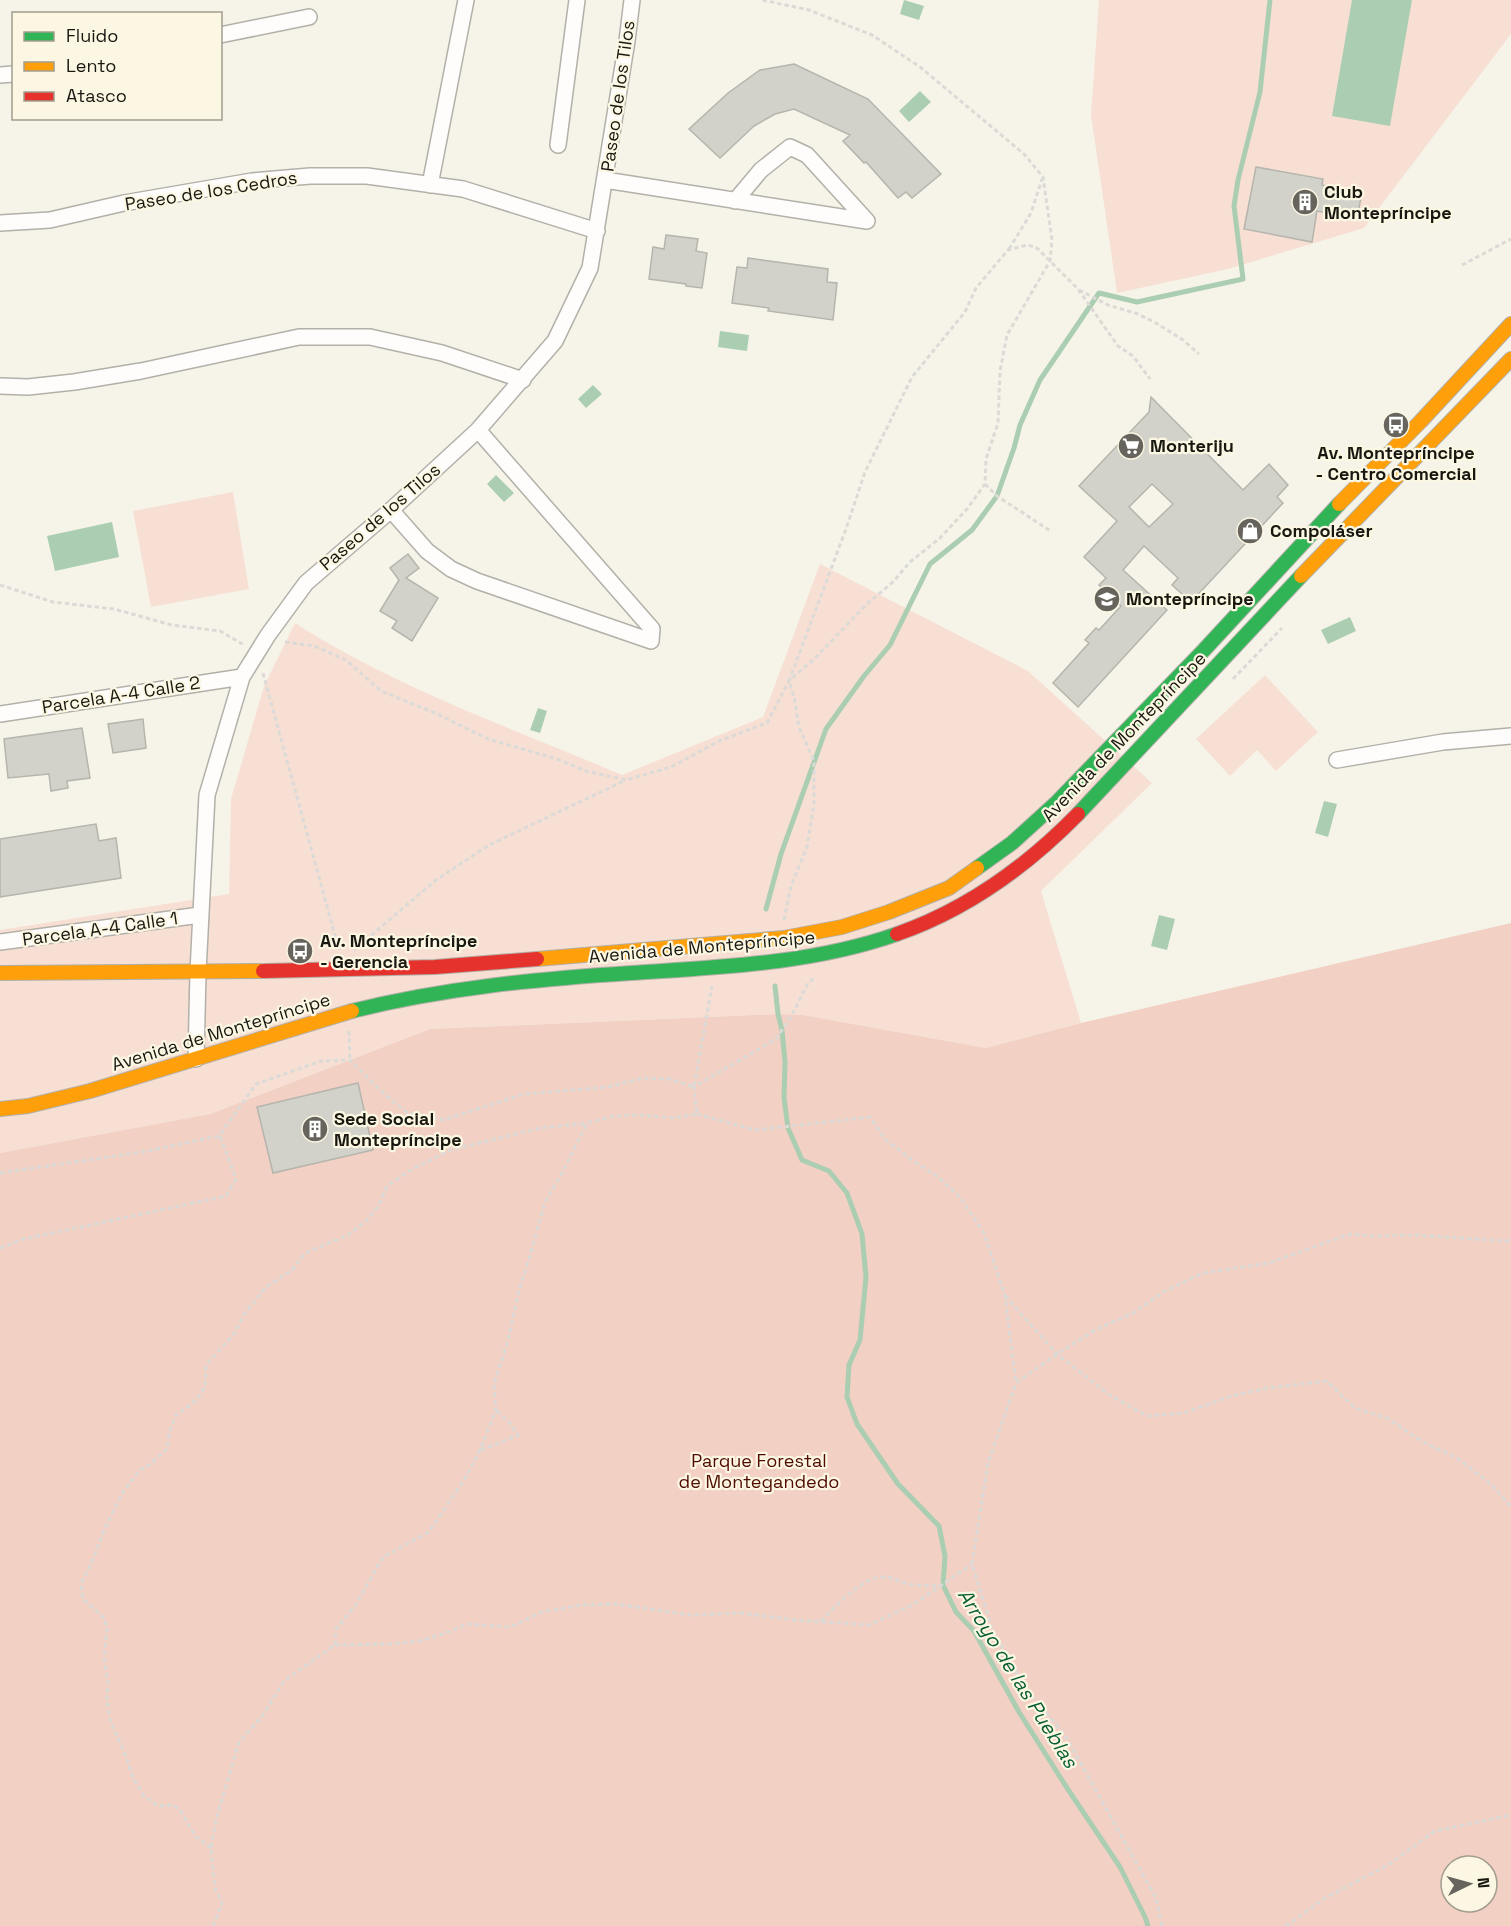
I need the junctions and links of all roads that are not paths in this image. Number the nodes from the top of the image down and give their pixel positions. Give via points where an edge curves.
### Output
1 (466, 0) edge
2 (577, 0) edge
3 (632, 0) edge
4 (309, 18) dead end
5 (222, 35) edge
6 (558, 145) dead end
7 (605, 180) junction
8 (430, 185) junction
9 (735, 201) junction
10 (0, 223) edge
11 (597, 231) junction
12 (1511, 324) edge
13 (1511, 359) edge
14 (522, 380) junction
15 (0, 386) edge
16 (478, 430) junction
17 (391, 510) junction
18 (242, 677) junction
19 (0, 714) edge
20 (1511, 736) edge
21 (1337, 760) dead end
22 (201, 915) junction
23 (0, 942) edge
24 (198, 972) junction
25 (0, 973) edge
26 (196, 1059) junction
27 (0, 1109) edge

1 - 8 street
2 - 6 street
3 - 7 street, Paseo de los Tilos
4 - 5 street
7 - 9 street
7 - 11 street, Paseo de los Tilos
8 - 10 street, Paseo de los Cedros via 366,176 252,181 50,220
8 - 11 street, Paseo de los Cedros via 463,189
9 - 9 street via 746,203 867,221 807,155 790,147 761,170
11 - 14 street, Paseo de los Tilos via 590,268 555,341
12 - 24 street, Avenida de Montepríncipe via 1055,804 1012,843 949,888 842,927 784,938 435,967 343,965
13 - 26 street, Avenida de Montepríncipe via 1066,826 978,896 910,930 845,950 774,962 467,987 391,1000
14 - 15 street via 442,353 370,337 299,337 96,378 28,387
14 - 16 street, Paseo de los Tilos
16 - 17 street, Paseo de los Tilos
16 - 17 street via 652,629 651,641 451,569 427,551
17 - 18 street, Paseo de los Tilos via 306,583
18 - 19 street, Parcela A-4 Calle 2
18 - 22 street, Paseo de los Tilos via 207,795
20 - 21 street via 1443,742
22 - 23 street, Parcela A-4 Calle 1
22 - 24 street, Paseo de los Tilos
24 - 25 street, Avenida de Montepríncipe
24 - 26 street, Paseo de los Tilos
26 - 27 street, Avenida de Montepríncipe via 90,1091

